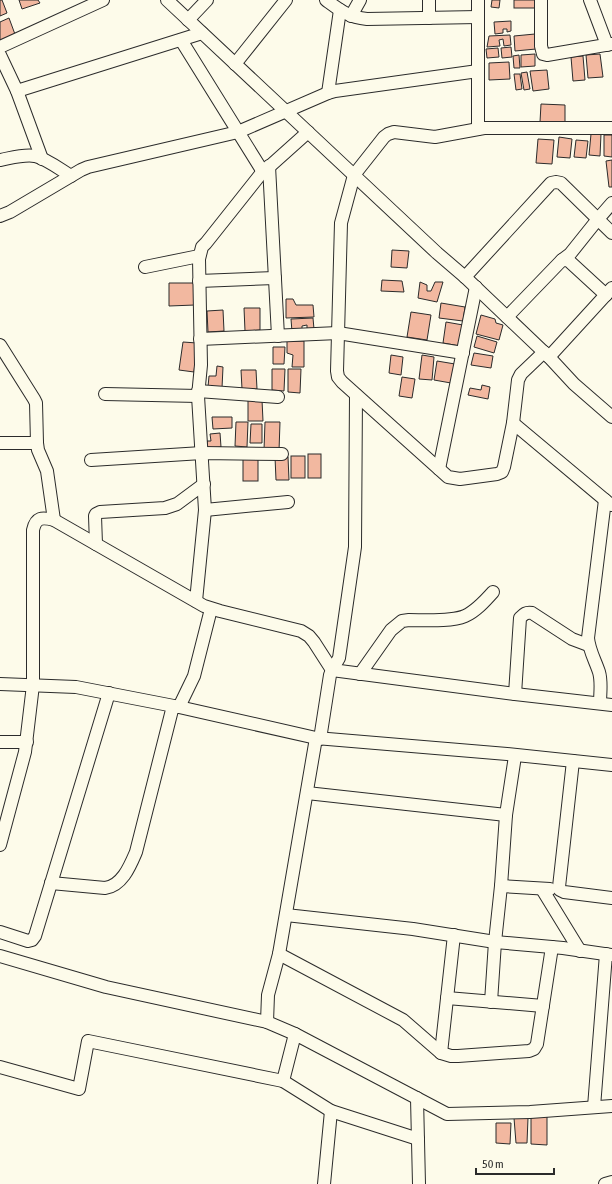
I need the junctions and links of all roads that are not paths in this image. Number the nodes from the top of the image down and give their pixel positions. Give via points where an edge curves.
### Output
1 (103, 0) edge
2 (167, 0) edge
3 (207, 0) edge
4 (286, 0) edge
5 (326, 0) edge
6 (360, 0) edge
7 (429, 0) edge
8 (478, 0) edge
9 (541, 0) edge
10 (590, 0) edge
11 (340, 10) junction
12 (351, 16) junction
13 (478, 17) junction
14 (429, 18) junction
15 (188, 20) junction
16 (202, 33) junction
17 (181, 40) junction
18 (610, 44) edge
19 (0, 47) edge
20 (0, 55) edge
21 (235, 64) junction
22 (478, 71) junction
23 (16, 90) junction
24 (328, 93) junction
25 (286, 112) junction
26 (612, 128) edge
27 (478, 129) junction
28 (238, 132) junction
29 (308, 132) junction
30 (42, 159) junction
31 (0, 160) edge
32 (266, 169) junction
33 (354, 175) junction
34 (71, 176) junction
35 (612, 204) edge
36 (0, 216) edge
37 (598, 219) junction
38 (612, 233) edge
39 (199, 256) junction
40 (562, 260) junction
41 (144, 267) dead end
42 (465, 277) junction
43 (275, 278) junction
44 (199, 281) junction
45 (476, 287) junction
46 (609, 292) edge
47 (507, 316) junction
48 (338, 333) junction
49 (278, 336) junction
50 (200, 339) junction
51 (0, 345) edge
52 (463, 353) junction
53 (547, 354) junction
54 (105, 394) dead end
55 (198, 394) junction
56 (356, 395) junction
57 (278, 397) dead end
58 (612, 417) edge
59 (512, 423) junction
60 (0, 443) edge
61 (37, 443) junction
62 (202, 453) junction
63 (282, 454) dead end
64 (91, 460) dead end
65 (439, 469) junction
66 (204, 484) junction
67 (288, 502) dead end
68 (608, 503) edge
69 (205, 510) junction
70 (54, 520) junction
71 (96, 544) junction
72 (493, 592) dead end
73 (196, 601) junction
74 (211, 609) junction
75 (588, 645) junction
76 (332, 670) junction
77 (360, 674) junction
78 (0, 684) edge
79 (33, 685) junction
80 (110, 693) junction
81 (516, 694) junction
82 (606, 704) edge
83 (176, 707) junction
84 (318, 738) junction
85 (0, 742) edge
86 (27, 742) junction
87 (515, 756) junction
88 (573, 761) junction
89 (612, 765) edge
90 (306, 793) junction
91 (506, 815) junction
92 (0, 845) edge
93 (51, 883) junction
94 (501, 886) junction
95 (542, 889) junction
96 (560, 890) junction
97 (612, 898) edge
98 (286, 915) junction
99 (0, 932) edge
100 (454, 935) junction
101 (495, 942) junction
102 (552, 947) junction
103 (580, 950) junction
104 (279, 954) junction
105 (609, 955) edge
106 (0, 956) edge
107 (447, 998) junction
108 (491, 1002) junction
109 (543, 1006) junction
110 (268, 1022) junction
111 (295, 1034) junction
112 (441, 1052) junction
113 (0, 1067) edge
114 (283, 1081) junction
115 (417, 1098) junction
116 (612, 1106) edge
117 (594, 1107) junction
118 (331, 1111) junction
119 (418, 1139) junction
120 (612, 1182) edge
121 (324, 1184) edge
122 (419, 1184) edge
123 (606, 1184) edge

1 - 19 street
2 - 15 street
3 - 15 street
4 - 21 street
5 - 11 street
6 - 12 street
7 - 14 street
8 - 13 street
9 - 18 street via 543,54
10 - 18 street
11 - 12 street
11 - 24 street
12 - 14 street via 367,19
13 - 14 street
13 - 22 street
15 - 16 street
16 - 17 street
16 - 21 street
17 - 23 street
17 - 28 street
20 - 23 street
21 - 25 street
22 - 24 street
22 - 27 street
23 - 30 street
24 - 25 street
25 - 28 street
25 - 29 street
26 - 27 street
27 - 33 street via 435,138 400,132 388,134
28 - 32 street
28 - 34 street via 88,167
29 - 32 street
29 - 33 street
30 - 31 street via 27,156
30 - 34 street
32 - 39 street via 202,247
32 - 43 street
33 - 42 street
33 - 48 street via 340,228
34 - 36 street
35 - 37 street
37 - 38 street
37 - 40 street via 570,254
37 - 42 street via 561,183 551,183
39 - 41 street
39 - 44 street
40 - 46 street via 569,261
40 - 47 street
42 - 45 street
43 - 44 street
43 - 49 street
44 - 50 street
45 - 47 street
45 - 52 street
46 - 53 street
47 - 53 street
48 - 49 street
48 - 52 street
48 - 56 street via 338,377
49 - 50 street
50 - 55 street
51 - 61 street via 34,399
52 - 65 street
53 - 58 street via 574,384
53 - 59 street via 521,374
54 - 55 street
55 - 57 street
55 - 62 street
56 - 65 street
56 - 76 street via 354,557 339,658
59 - 65 street via 502,472 460,479 448,477
59 - 68 street
60 - 61 street
61 - 70 street via 46,471
62 - 63 street
62 - 64 street
62 - 66 street
66 - 69 street
66 - 71 street via 172,507 96,514
67 - 69 street
68 - 75 street
69 - 73 street
70 - 71 street
70 - 79 street via 38,520 33,530
71 - 73 street
72 - 77 street via 469,614 456,619 402,621 391,630
73 - 74 street
74 - 76 street via 301,631 314,642
74 - 83 street via 194,676
75 - 81 street via 572,640 532,613 524,614 520,618
75 - 82 street via 599,673
76 - 77 street
76 - 84 street
77 - 81 street
78 - 79 street
79 - 80 street via 76,687
79 - 86 street
80 - 83 street
80 - 93 street
81 - 82 street
83 - 84 street
83 - 93 street via 136,852 123,876 110,888
84 - 87 street
84 - 90 street
85 - 86 street
86 - 92 street
87 - 88 street
87 - 91 street
88 - 89 street
88 - 96 street
90 - 91 street
90 - 98 street
91 - 94 street
93 - 99 street via 32,940
94 - 95 street
94 - 101 street
95 - 96 street
95 - 103 street
96 - 97 street
98 - 100 street
98 - 104 street
100 - 101 street
100 - 107 street
101 - 102 street
101 - 108 street
102 - 103 street
102 - 109 street
103 - 105 street
104 - 110 street via 268,995
104 - 112 street via 403,1020
105 - 117 street
106 - 110 street via 106,987
107 - 108 street
107 - 112 street
108 - 109 street
109 - 112 street via 534,1049 458,1056
110 - 111 street
111 - 114 street
111 - 115 street
113 - 114 street via 79,1089 88,1041
114 - 118 street
115 - 117 street via 447,1114
115 - 119 street
116 - 117 street
118 - 119 street
118 - 121 street
119 - 122 street
120 - 123 street

